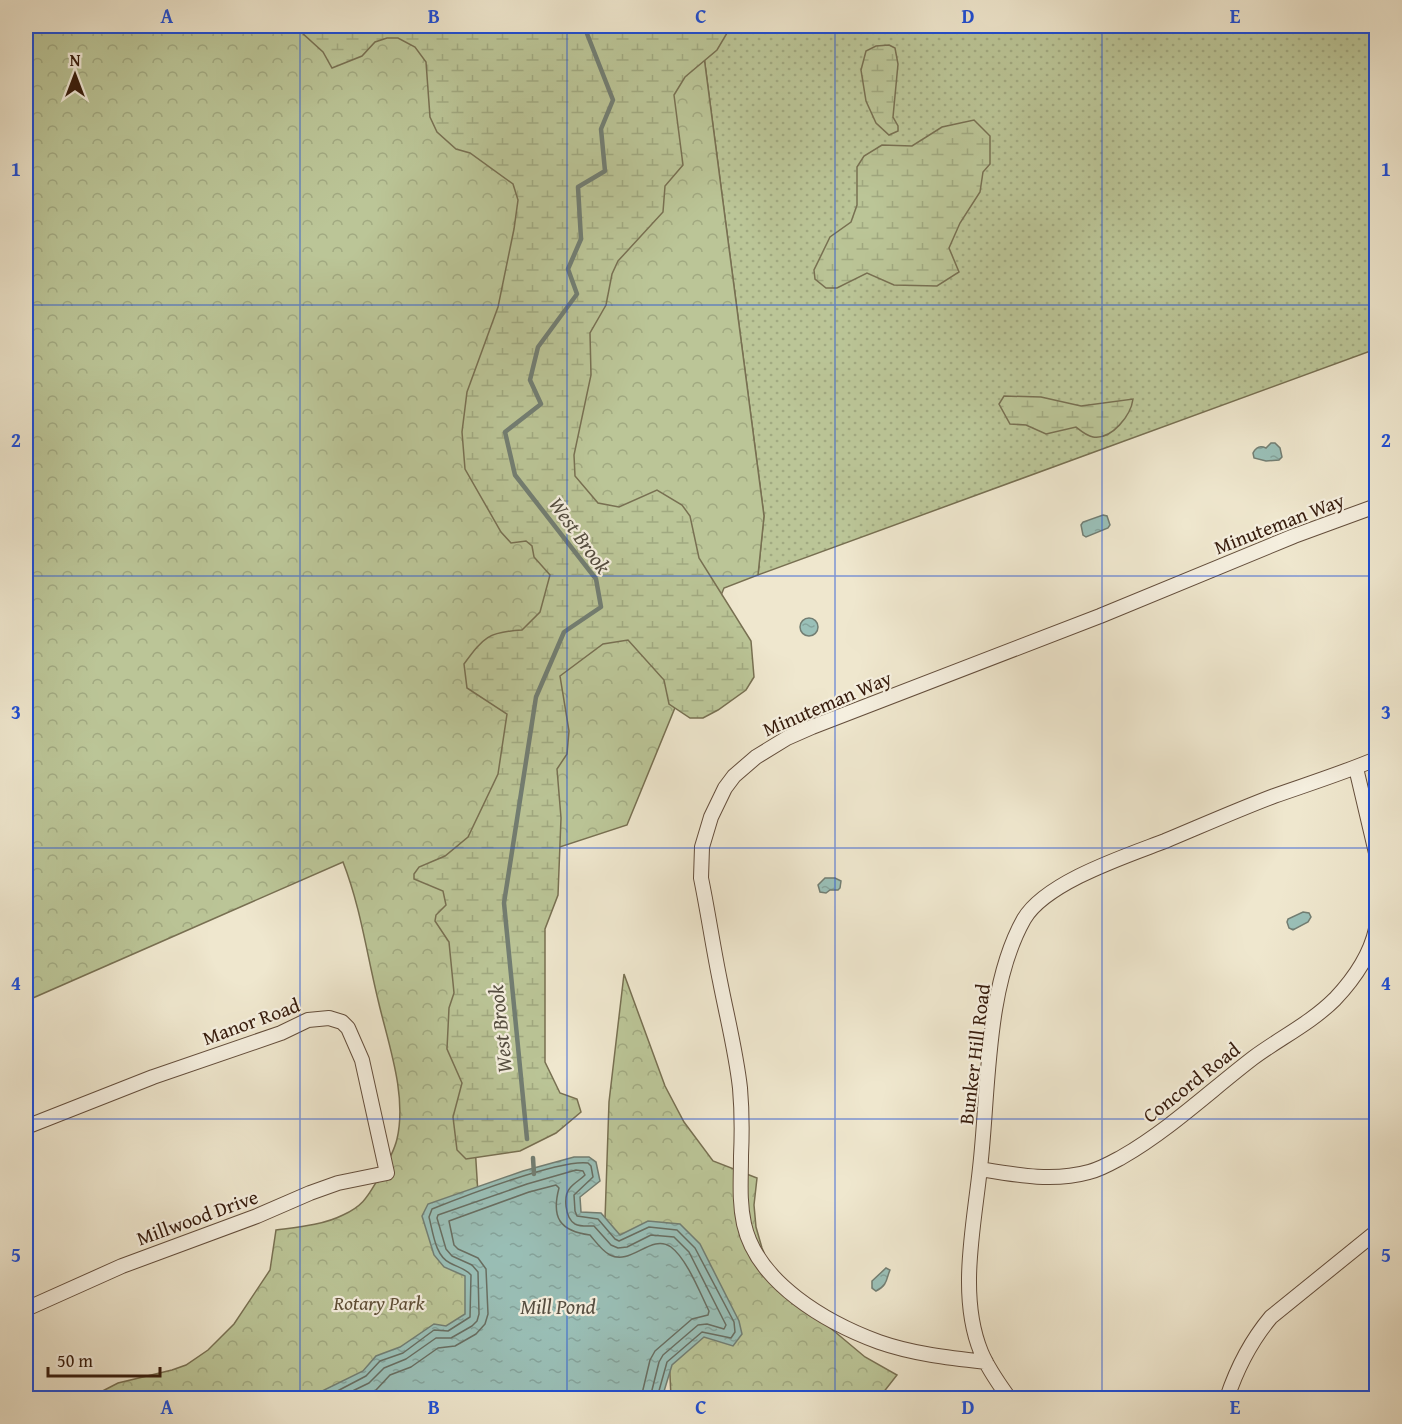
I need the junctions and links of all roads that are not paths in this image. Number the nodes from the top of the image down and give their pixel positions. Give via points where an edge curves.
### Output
1 (1377, 506) edge
2 (1377, 759) edge
3 (1356, 768) junction
4 (1377, 853) edge
5 (1377, 929) edge
6 (26, 1127) edge
7 (980, 1169) junction
8 (387, 1173) joint
9 (1377, 1232) edge
10 (26, 1309) edge
11 (986, 1362) junction
12 (1009, 1398) edge
13 (1227, 1398) edge

1 - 11 street, Minuteman Way via 787,738 734,776 720,797 702,847 701,878 738,1077 742,1128 740,1197 748,1238 781,1284 801,1302 848,1328 896,1347
2 - 3 street, Bunker Hill Road
3 - 4 street
3 - 7 street, Bunker Hill Road via 1256,803 1124,857 1077,878 1037,904 1021,926 998,996
5 - 7 street, Concord Road via 1360,968 1332,1001 1133,1150 1105,1166 1073,1176 1037,1177
6 - 8 street, Manor Road via 308,1020 329,1018 348,1028 362,1060
7 - 11 street, Bunker Hill Road via 969,1281 975,1333
8 - 10 street, Millwood Drive via 310,1193 111,1270
9 - 13 street via 1271,1317 1240,1363
11 - 12 street, Bunker Hill Road

